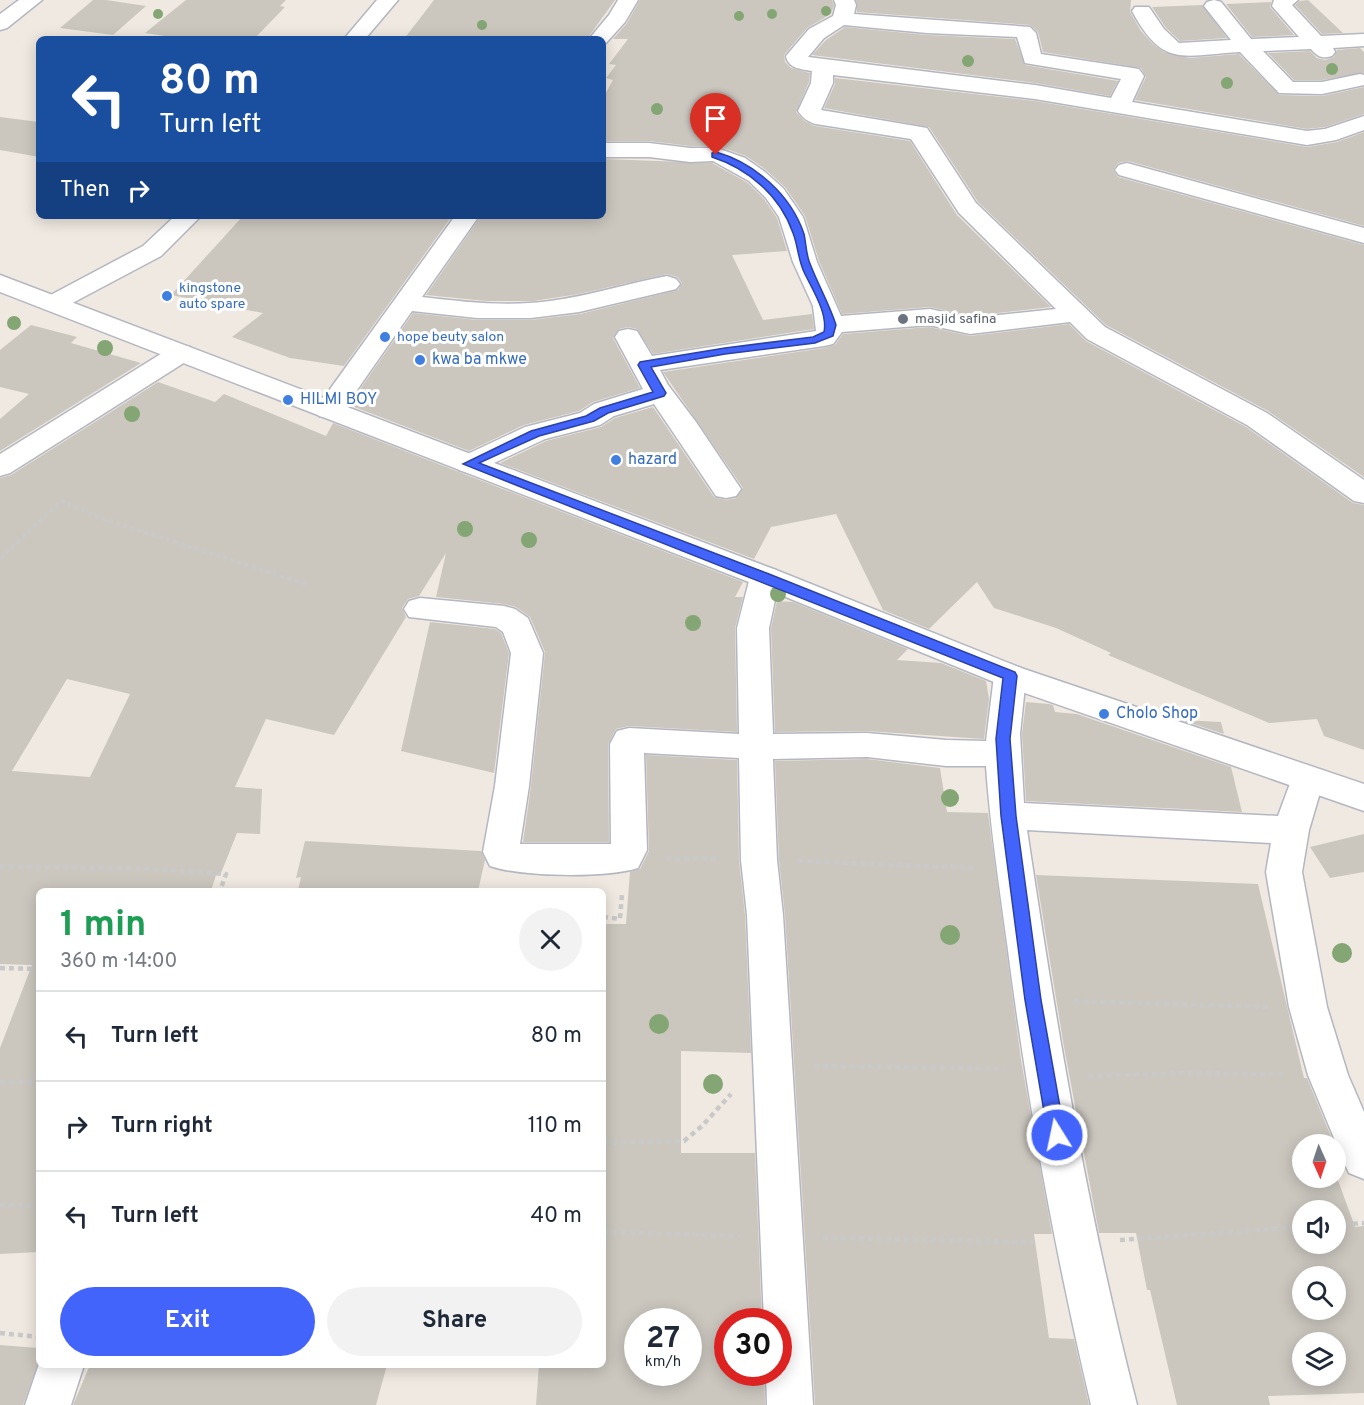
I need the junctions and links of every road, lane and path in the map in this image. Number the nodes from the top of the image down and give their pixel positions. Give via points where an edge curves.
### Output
1 (32, 0) edge
2 (388, 0) edge
3 (628, 0) edge
4 (1288, 0) edge
5 (1214, 6) dead end
6 (843, 9) edge
7 (1142, 11) dead end
8 (0, 24) edge
9 (357, 36) edge
10 (602, 36) edge
11 (1364, 40) edge
12 (1316, 42) junction
13 (1246, 46) junction
14 (823, 67) junction
15 (1363, 76) edge
16 (1119, 105) junction
17 (1364, 123) edge
18 (606, 150) edge
19 (1127, 170) dead end
20 (186, 219) edge
21 (465, 219) edge
22 (1364, 236) edge
23 (0, 283) edge
24 (667, 284) dead end
25 (54, 303) junction
26 (405, 303) junction
27 (1076, 314) junction
28 (831, 325) junction
29 (628, 337) dead end
30 (181, 353) junction
31 (644, 365) junction
32 (660, 393) junction
33 (329, 410) junction
34 (469, 464) junction
35 (0, 467) edge
36 (726, 489) dead end
37 (1364, 494) edge
38 (0, 558) edge
39 (765, 577) junction
40 (306, 584) dead end
41 (420, 609) dead end
42 (1010, 676) junction
43 (758, 747) junction
44 (1004, 754) junction
45 (1307, 779) junction
46 (1364, 798) edge
47 (1008, 816) junction
48 (1291, 830) junction
49 (0, 867) edge
50 (221, 888) edge
51 (0, 968) edge
52 (36, 969) edge
53 (1033, 1000) junction
54 (1308, 1008) junction
55 (772, 1065) junction
56 (1045, 1070) junction
57 (1328, 1075) junction
58 (0, 1082) edge
59 (36, 1082) edge
60 (606, 1143) edge
61 (1364, 1160) edge
62 (0, 1205) edge
63 (36, 1206) edge
64 (1364, 1223) edge
65 (1346, 1224) edge
66 (1292, 1228) edge
67 (606, 1232) edge
68 (783, 1238) junction
69 (1076, 1243) junction
70 (0, 1334) edge
71 (36, 1337) edge
72 (60, 1368) edge
73 (48, 1405) edge
74 (790, 1405) edge
75 (1114, 1405) edge

1 - 8 street
2 - 9 street
3 - 10 street
4 - 12 street via 1282,6 1306,20
5 - 13 street
6 - 14 street via 812,36 797,56 802,63
6 - 16 street via 927,27 1026,33 1032,59 1131,74
7 - 13 street via 1170,47
11 - 12 street
12 - 13 street
12 - 15 street via 1340,67
13 - 15 street via 1287,88 1322,88
14 - 16 street
14 - 27 street via 811,114 919,133 966,208
16 - 17 street via 1307,138
18 - 28 street via 716,155 760,179 787,209
19 - 22 street
20 - 25 street via 152,251
21 - 26 street
23 - 25 street
24 - 26 street via 548,309 479,310
25 - 30 street
26 - 33 street
27 - 28 street via 970,326 930,317
27 - 37 street via 1095,333 1257,419
28 - 31 street via 829,334 815,340
29 - 31 street
30 - 33 street
30 - 35 street
31 - 32 street
32 - 34 street via 535,433
32 - 36 street
33 - 34 street
34 - 39 street
38 - 40 path via 62,501 103,519
39 - 42 street
39 - 43 street via 753,628
41 - 43 street via 504,617 517,626 527,653 503,856 555,860 625,858 629,850 629,740
42 - 44 street
42 - 45 street
43 - 44 street via 867,745
43 - 55 street via 759,860
44 - 47 street
45 - 46 street
45 - 48 street
47 - 48 street
47 - 53 street
48 - 54 street via 1284,872
49 - 50 path via 133,868 226,874
51 - 52 path
53 - 54 path
53 - 56 street
54 - 57 street
55 - 56 path
55 - 60 path via 736,1088 684,1141
55 - 68 street
56 - 57 path via 1069,1076
56 - 69 street
57 - 61 street
58 - 59 path
62 - 63 path
64 - 65 path
66 - 69 path
67 - 68 path
68 - 69 path
68 - 74 street
69 - 75 street
70 - 71 path
72 - 73 street

